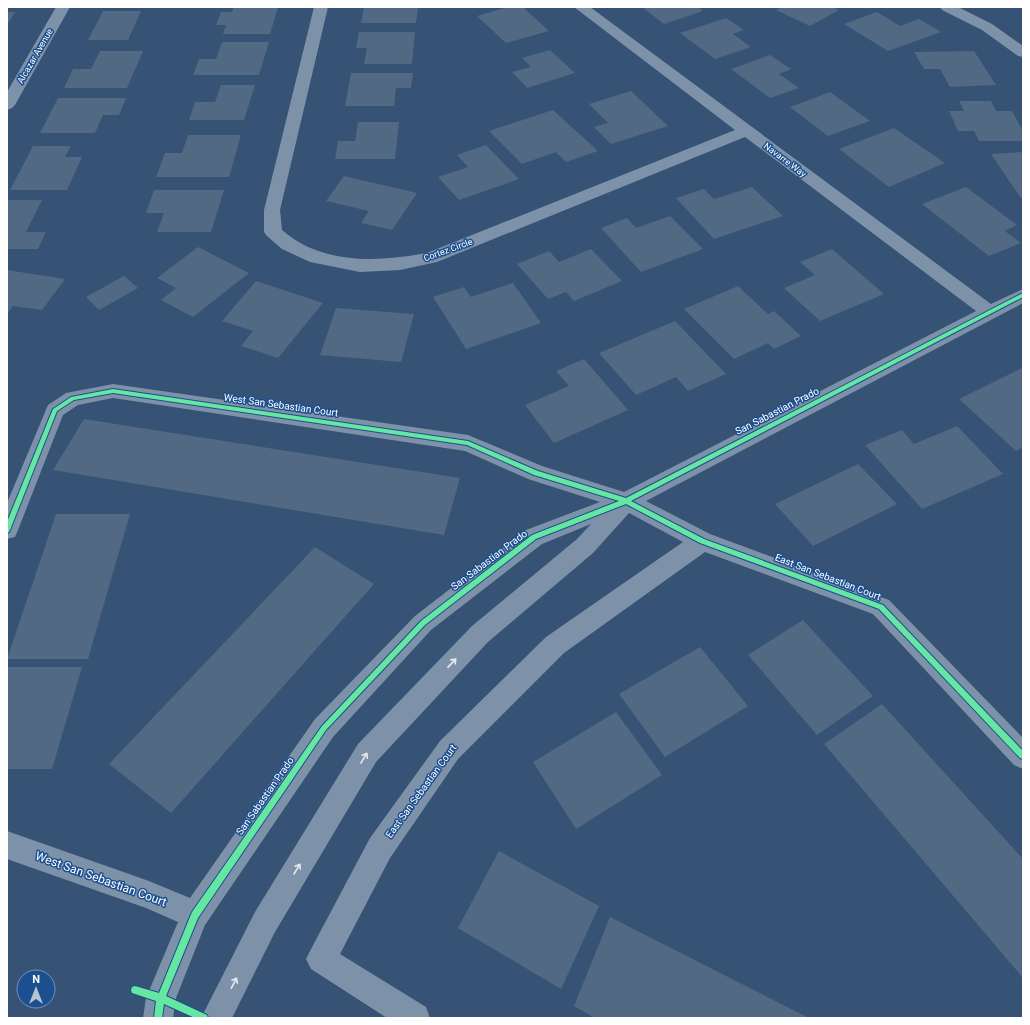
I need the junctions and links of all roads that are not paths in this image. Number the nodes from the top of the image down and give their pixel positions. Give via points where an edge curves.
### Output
1 (63, 7) edge
2 (320, 7) edge
3 (581, 7) edge
4 (947, 7) edge
5 (1023, 53) edge
6 (7, 105) edge
7 (746, 131) junction
8 (1023, 295) edge
9 (989, 312) junction
10 (626, 501) junction
11 (7, 530) edge
12 (702, 541) junction
13 (1023, 756) edge
14 (7, 845) edge
15 (195, 915) junction
16 (158, 1018) edge
17 (216, 1018) edge
18 (414, 1018) edge

1 - 6 street, Alcazar Avenue
2 - 7 street, Cortez Circle via 272,210 273,232 288,245 316,258 360,266 400,264 431,258
3 - 7 street, Navarre Way
4 - 5 street via 987,26
7 - 9 street, Navarre Way
8 - 9 street, San Sabastian Prado
9 - 10 street, San Sabastian Prado
10 - 11 street, West San Sebastian Court via 536,473 468,443 113,391 73,398 55,410
10 - 12 street, East San Sebastian Court
10 - 15 street, San Sabastian Prado via 534,537 423,623 324,728
17 -> 10 street, San Sabastian Prado via 265,922 367,753 480,634 585,546
12 - 13 street, East San Sebastian Court via 881,607
12 - 18 street, East San Sebastian Court via 555,644 449,750 380,848 321,959
14 - 15 street, West San Sebastian Court via 149,895
15 - 16 street, San Sabastian Prado via 161,998

